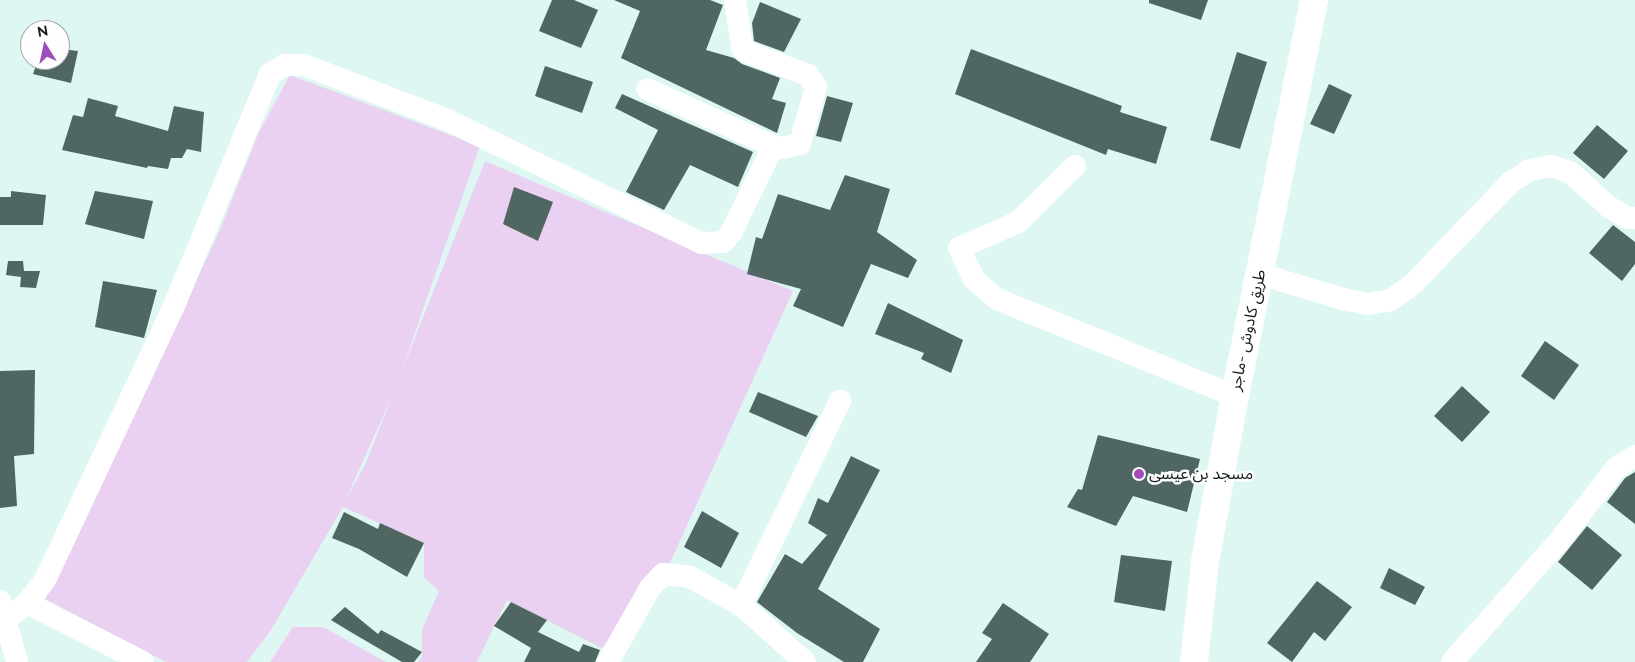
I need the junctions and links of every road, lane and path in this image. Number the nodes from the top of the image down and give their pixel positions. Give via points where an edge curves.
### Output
1 (734, 0) edge
2 (1314, 0) edge
3 (647, 89) dead end
4 (773, 146) junction
5 (1075, 166) dead end
6 (1635, 218) edge
7 (1260, 274) junction
8 (1235, 396) junction
9 (840, 401) dead end
10 (1635, 456) edge
11 (27, 603) junction
12 (741, 605) junction
13 (3, 610) edge
14 (17, 662) edge
15 (143, 662) edge
16 (608, 662) edge
17 (805, 662) edge
18 (1194, 662) edge
19 (1452, 662) edge

1 - 4 street via 742,47 747,52 808,75 816,87 800,144 783,148
2 - 7 highway, طريق كادوش -ماجر
3 - 4 street
4 - 11 street via 731,233 713,245 635,212 445,119 304,65 294,63 277,69 265,84 167,319 45,580
5 - 8 street via 1018,222 959,248 974,279 997,299
6 - 7 street via 1627,218 1609,207 1570,172 1551,166 1530,170 1510,183 1414,283 1391,300 1369,304 1343,299
7 - 8 highway, طريق كادوش -ماجر
8 - 18 highway, طريق كادوش -ماجر via 1205,562
9 - 12 street
10 - 19 street via 1616,468 1554,547
11 - 13 street
11 - 15 street
12 - 16 street via 690,577 662,574 650,588
12 - 17 street
13 - 14 street

